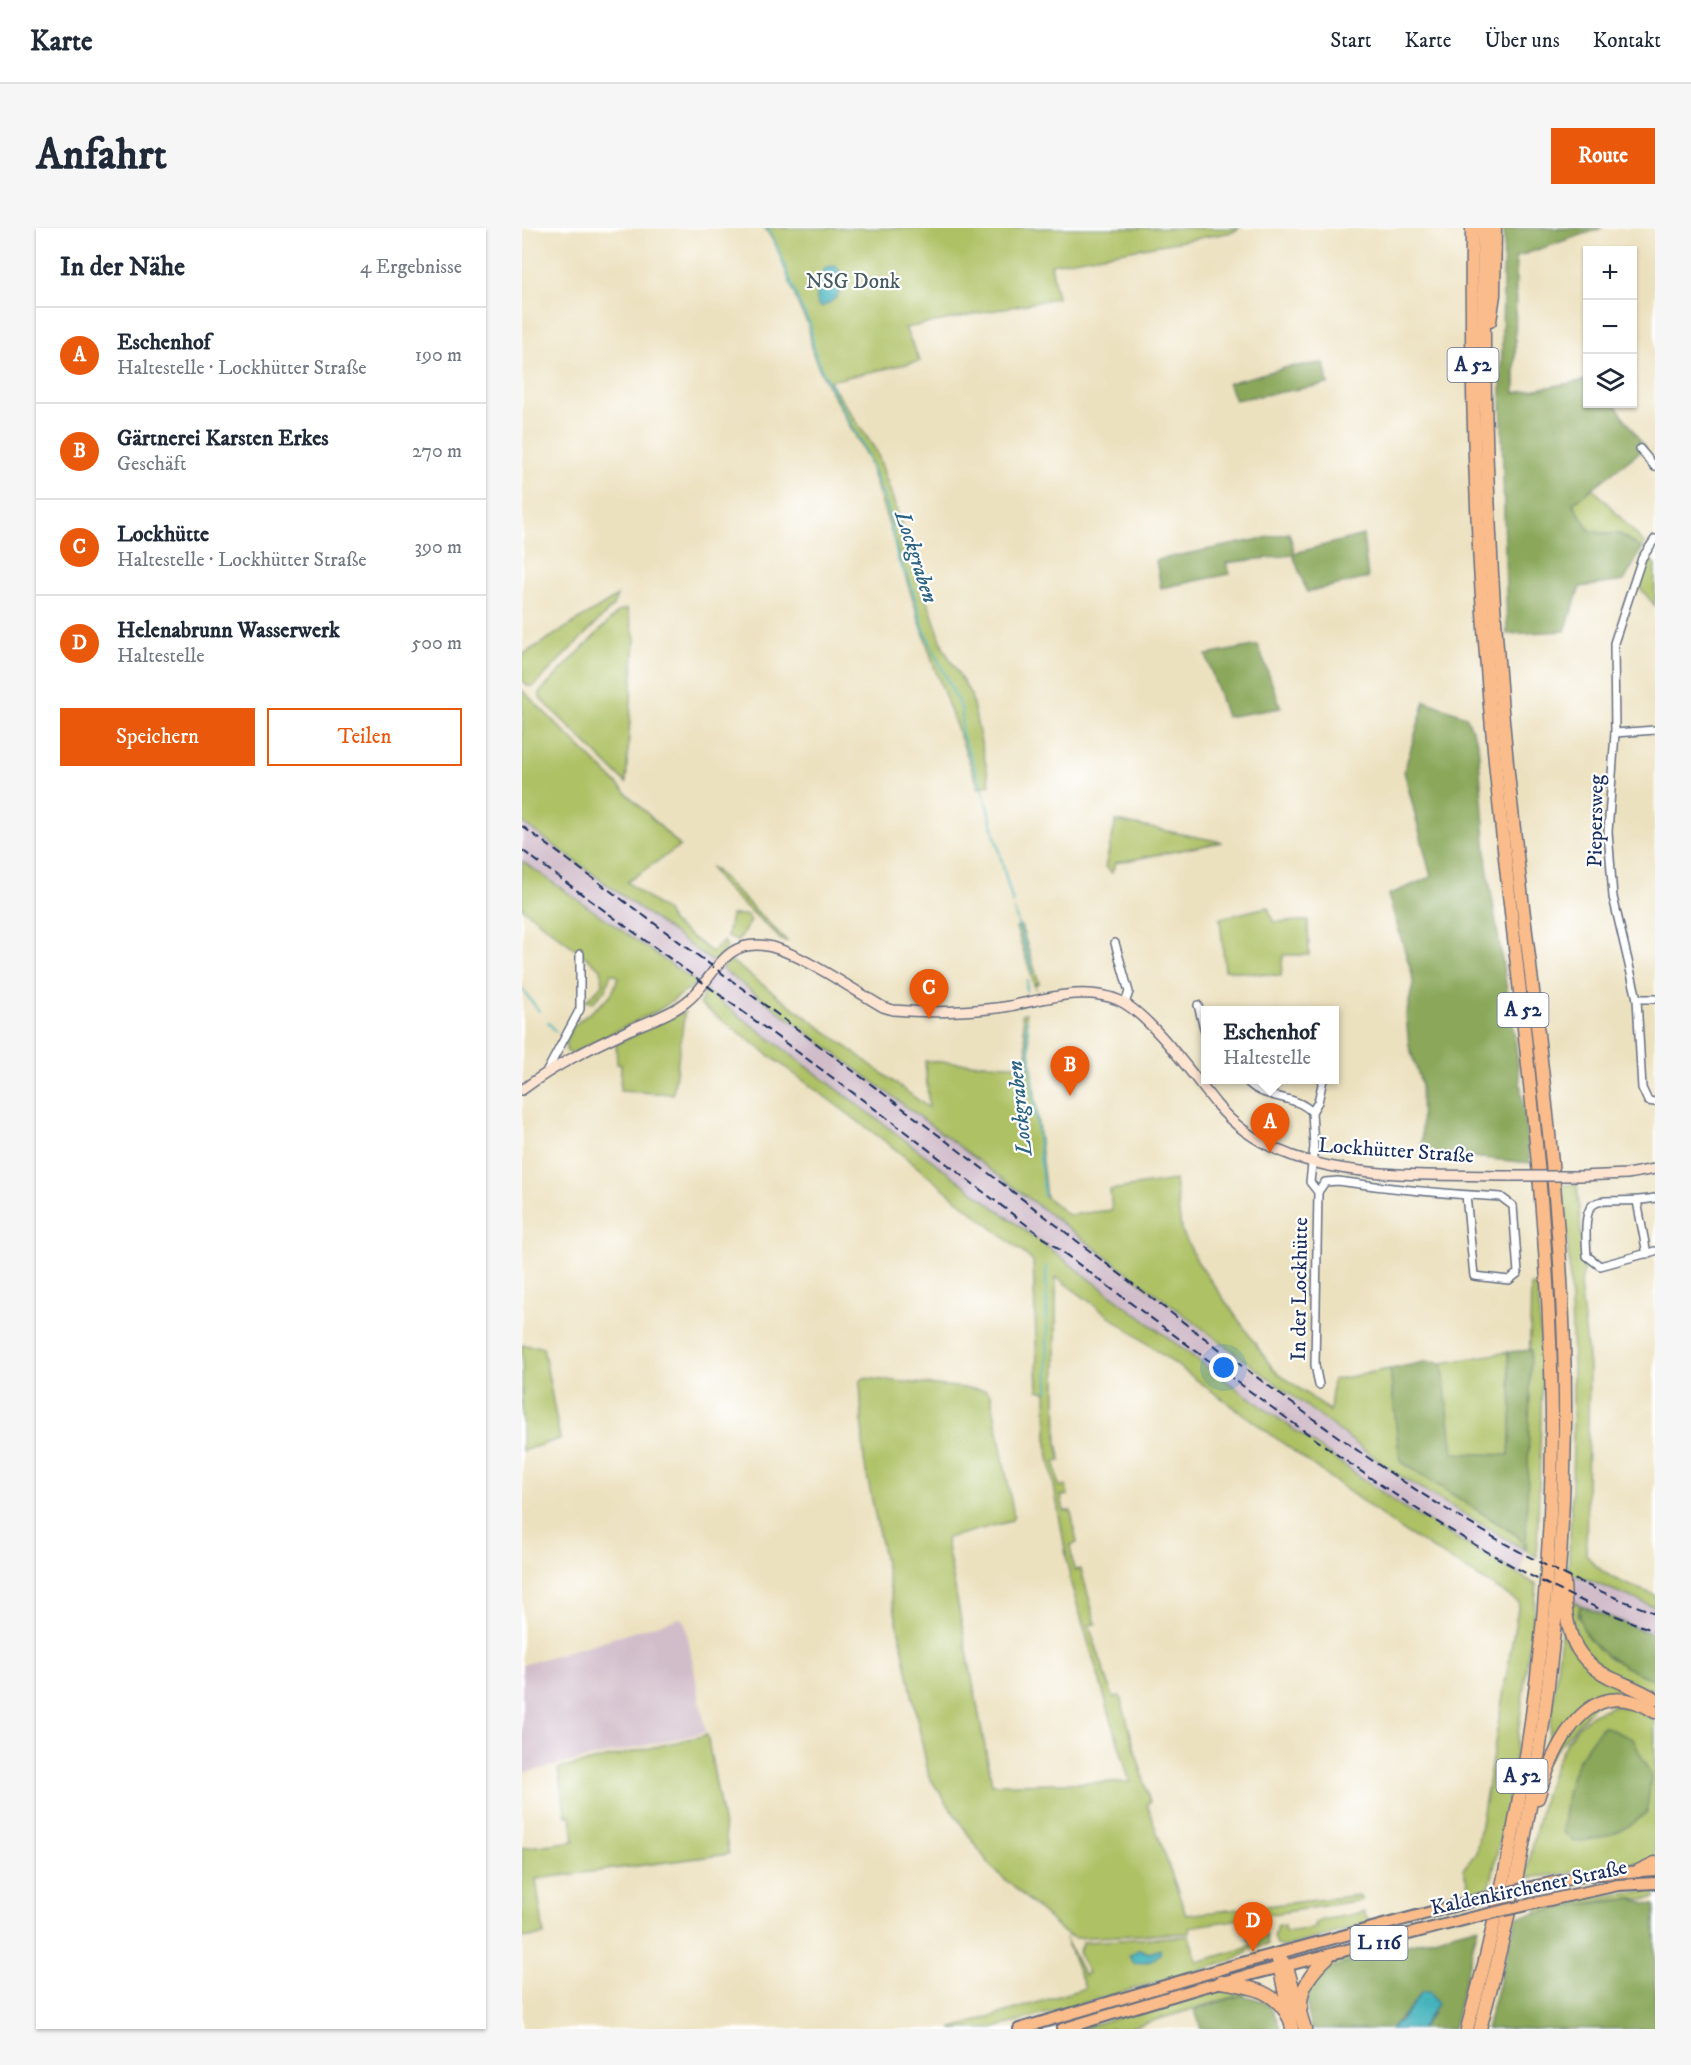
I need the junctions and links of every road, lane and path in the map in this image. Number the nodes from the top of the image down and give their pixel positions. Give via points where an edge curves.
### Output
1 (1465, 228) edge
2 (1472, 228) edge
3 (1484, 228) edge
4 (1494, 228) edge
5 (1472, 292) junction
6 (1485, 358) junction
7 (1640, 449) dead end
8 (1655, 467) edge
9 (1655, 539) edge
10 (1655, 730) edge
11 (1615, 733) junction
12 (1114, 943) dead end
13 (580, 954) dead end
14 (1637, 999) junction
15 (1655, 999) edge
16 (1125, 1003) junction
17 (1198, 1005) dead end
18 (1201, 1017) edge
19 (547, 1071) junction
20 (1251, 1084) edge
21 (1322, 1084) edge
22 (522, 1089) edge
23 (1655, 1102) edge
24 (1312, 1112) junction
25 (1313, 1163) junction
26 (1655, 1169) edge
27 (1317, 1192) junction
28 (1466, 1195) junction
29 (1655, 1198) edge
30 (1637, 1201) junction
31 (1655, 1251) edge
32 (1647, 1254) junction
33 (1319, 1385) dead end
34 (1562, 1521) junction
35 (1655, 1699) edge
36 (1655, 1712) edge
37 (1655, 1863) edge
38 (1655, 1870) edge
39 (1638, 1871) junction
40 (1517, 1875) junction
41 (1655, 1883) edge
42 (1277, 1954) junction
43 (1328, 1957) junction
44 (1282, 1968) junction
45 (1482, 1968) junction
46 (1221, 1982) junction
47 (1297, 2024) edge
48 (1019, 2029) edge
49 (1062, 2029) edge
50 (1461, 2029) edge
51 (1467, 2029) edge
52 (1480, 2029) edge

1 - 5 highway
2 - 5 highway, A 52
3 - 6 highway, A 52
4 - 6 highway via 1494,295
5 - 45 highway, A 52 via 1483,613 1498,794 1539,1160 1552,1423 1549,1528 1536,1677 1514,1824
6 - 34 highway, A 52 via 1502,706 1558,1239 1565,1413
7 - 8 street
9 - 11 street, Piepersweg via 1642,558 1614,643
10 - 11 street
11 - 14 street, Piepersweg via 1608,832 1612,886
12 - 16 street via 1129,992
13 - 19 street via 580,1009
14 - 15 street
14 - 23 street, Piepersweg via 1642,1088 1648,1101
16 - 19 street, Lockhütter Straße via 1100,994 1082,993 971,1010 888,1009 787,952 766,945 744,947 717,963 687,1002
16 - 25 street, Lockhütter Straße via 1228,1117 1292,1158
17 - 18 street
19 - 22 street
20 - 24 street via 1263,1093 1303,1102
21 - 24 street
24 - 25 street, In der Lockhütte
25 - 26 street, Lockhütter Straße, bridge via 1357,1170 1511,1176 1627,1174
25 - 27 street, In der Lockhütte via 1310,1182
27 - 28 street, In der Lockhütte via 1324,1182 1338,1180
27 - 33 street, In der Lockhütte via 1315,1365
28 - 28 street, In der Lockhütte via 1501,1197 1513,1206 1518,1273 1509,1280 1474,1276
29 - 30 street
30 - 32 street
30 - 32 street via 1592,1203 1584,1224 1587,1256 1604,1266
31 - 32 street
34 - 35 highway via 1566,1620 1575,1646 1597,1669
34 - 40 highway, A 52 via 1546,1702
36 - 40 highway via 1635,1702 1617,1700 1598,1705 1572,1724 1551,1758
37 - 39 highway
38 - 39 main road, Kaldenkirchener Straße / L 116
39 - 42 main road, Kaldenkirchener Straße / L 116, bridge via 1589,1875 1536,1886
40 - 52 highway, A 52
41 - 43 main road, Kaldenkirchener Straße / L 116, bridge via 1618,1885 1531,1904
42 - 44 highway
42 - 48 main road, Kaldenkirchener Straße / L 116
43 - 44 main road, Kaldenkirchener Straße / L 116
43 - 47 highway via 1314,1970 1303,1990
44 - 46 main road, Kaldenkirchener Straße / L 116
44 - 47 highway
45 - 50 highway
45 - 51 highway, A 52
46 - 47 highway via 1268,1993
46 - 49 main road, Kaldenkirchener Straße / L 116

